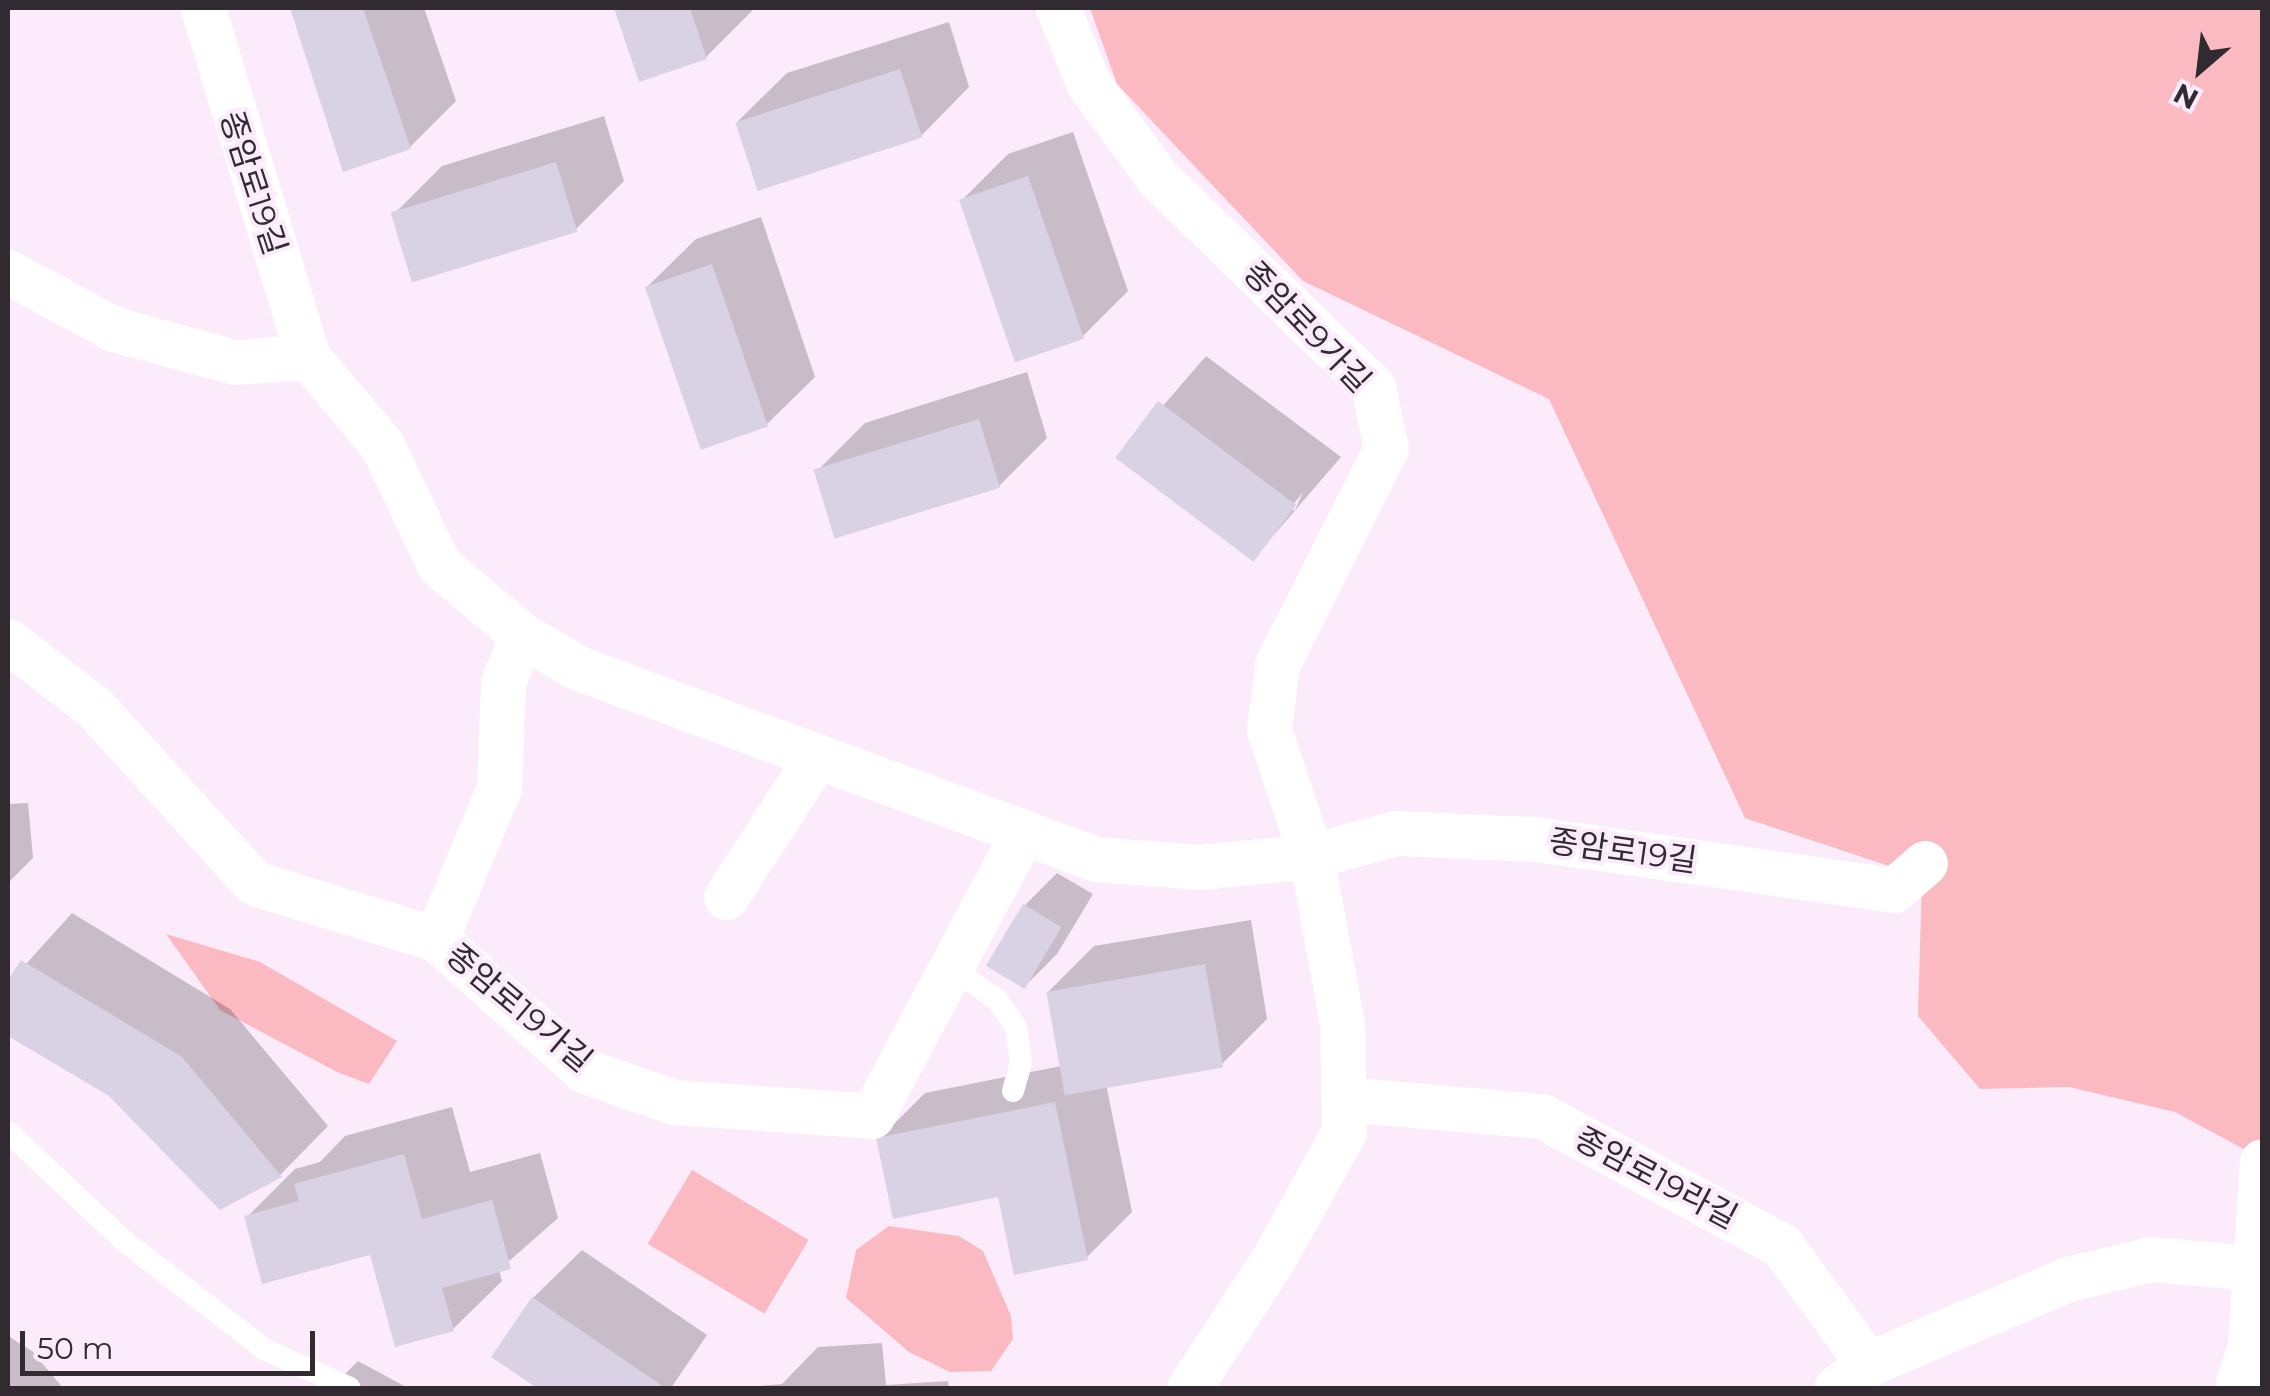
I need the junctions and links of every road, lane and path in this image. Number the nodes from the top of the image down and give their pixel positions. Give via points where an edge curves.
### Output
1 (203, 8) edge
2 (1058, 8) edge
3 (8, 272) edge
4 (308, 357) junction
5 (522, 635) junction
6 (8, 641) edge
7 (816, 758) junction
8 (1024, 832) junction
9 (1312, 856) junction
10 (1925, 863) dead end
11 (726, 897) dead end
12 (436, 939) junction
13 (950, 967) junction
14 (1012, 1091) dead end
15 (1343, 1099) junction
16 (8, 1132) edge
17 (2262, 1161) edge
18 (2255, 1268) junction
19 (1852, 1376) edge
20 (350, 1388) edge
21 (1189, 1388) edge
22 (2236, 1388) edge

1 - 4 street, 종암로19길
2 - 9 street, 종암로9가길 via 1088,83 1158,177 1374,387 1386,448 1277,665 1269,730
3 - 4 street via 114,328 148,338 234,362
4 - 5 street, 종암로19길 via 382,445 439,565
5 - 7 street, 종암로19길 via 578,668
5 - 12 street via 504,682 499,788
6 - 12 street, 종암로19가길 via 94,707 254,883
7 - 8 street, 종암로19길
7 - 11 street
8 - 9 street, 종암로19길 via 1096,859 1200,867
8 - 13 street, 종암로19가길
9 - 10 street, 종암로19길 via 1396,833 1534,839 1894,890
9 - 15 street via 1342,1024
12 - 13 street, 종암로19가길 via 585,1071 674,1102 872,1116
13 - 14 lane via 996,999 1016,1027 1021,1064
15 - 19 street, 종암로19라길 via 1542,1116 1782,1246
15 - 21 street via 1344,1132 1274,1258
16 - 20 lane via 124,1240 264,1349
17 - 18 street
18 - 19 street via 2151,1259 2068,1279
18 - 22 street via 2250,1344

